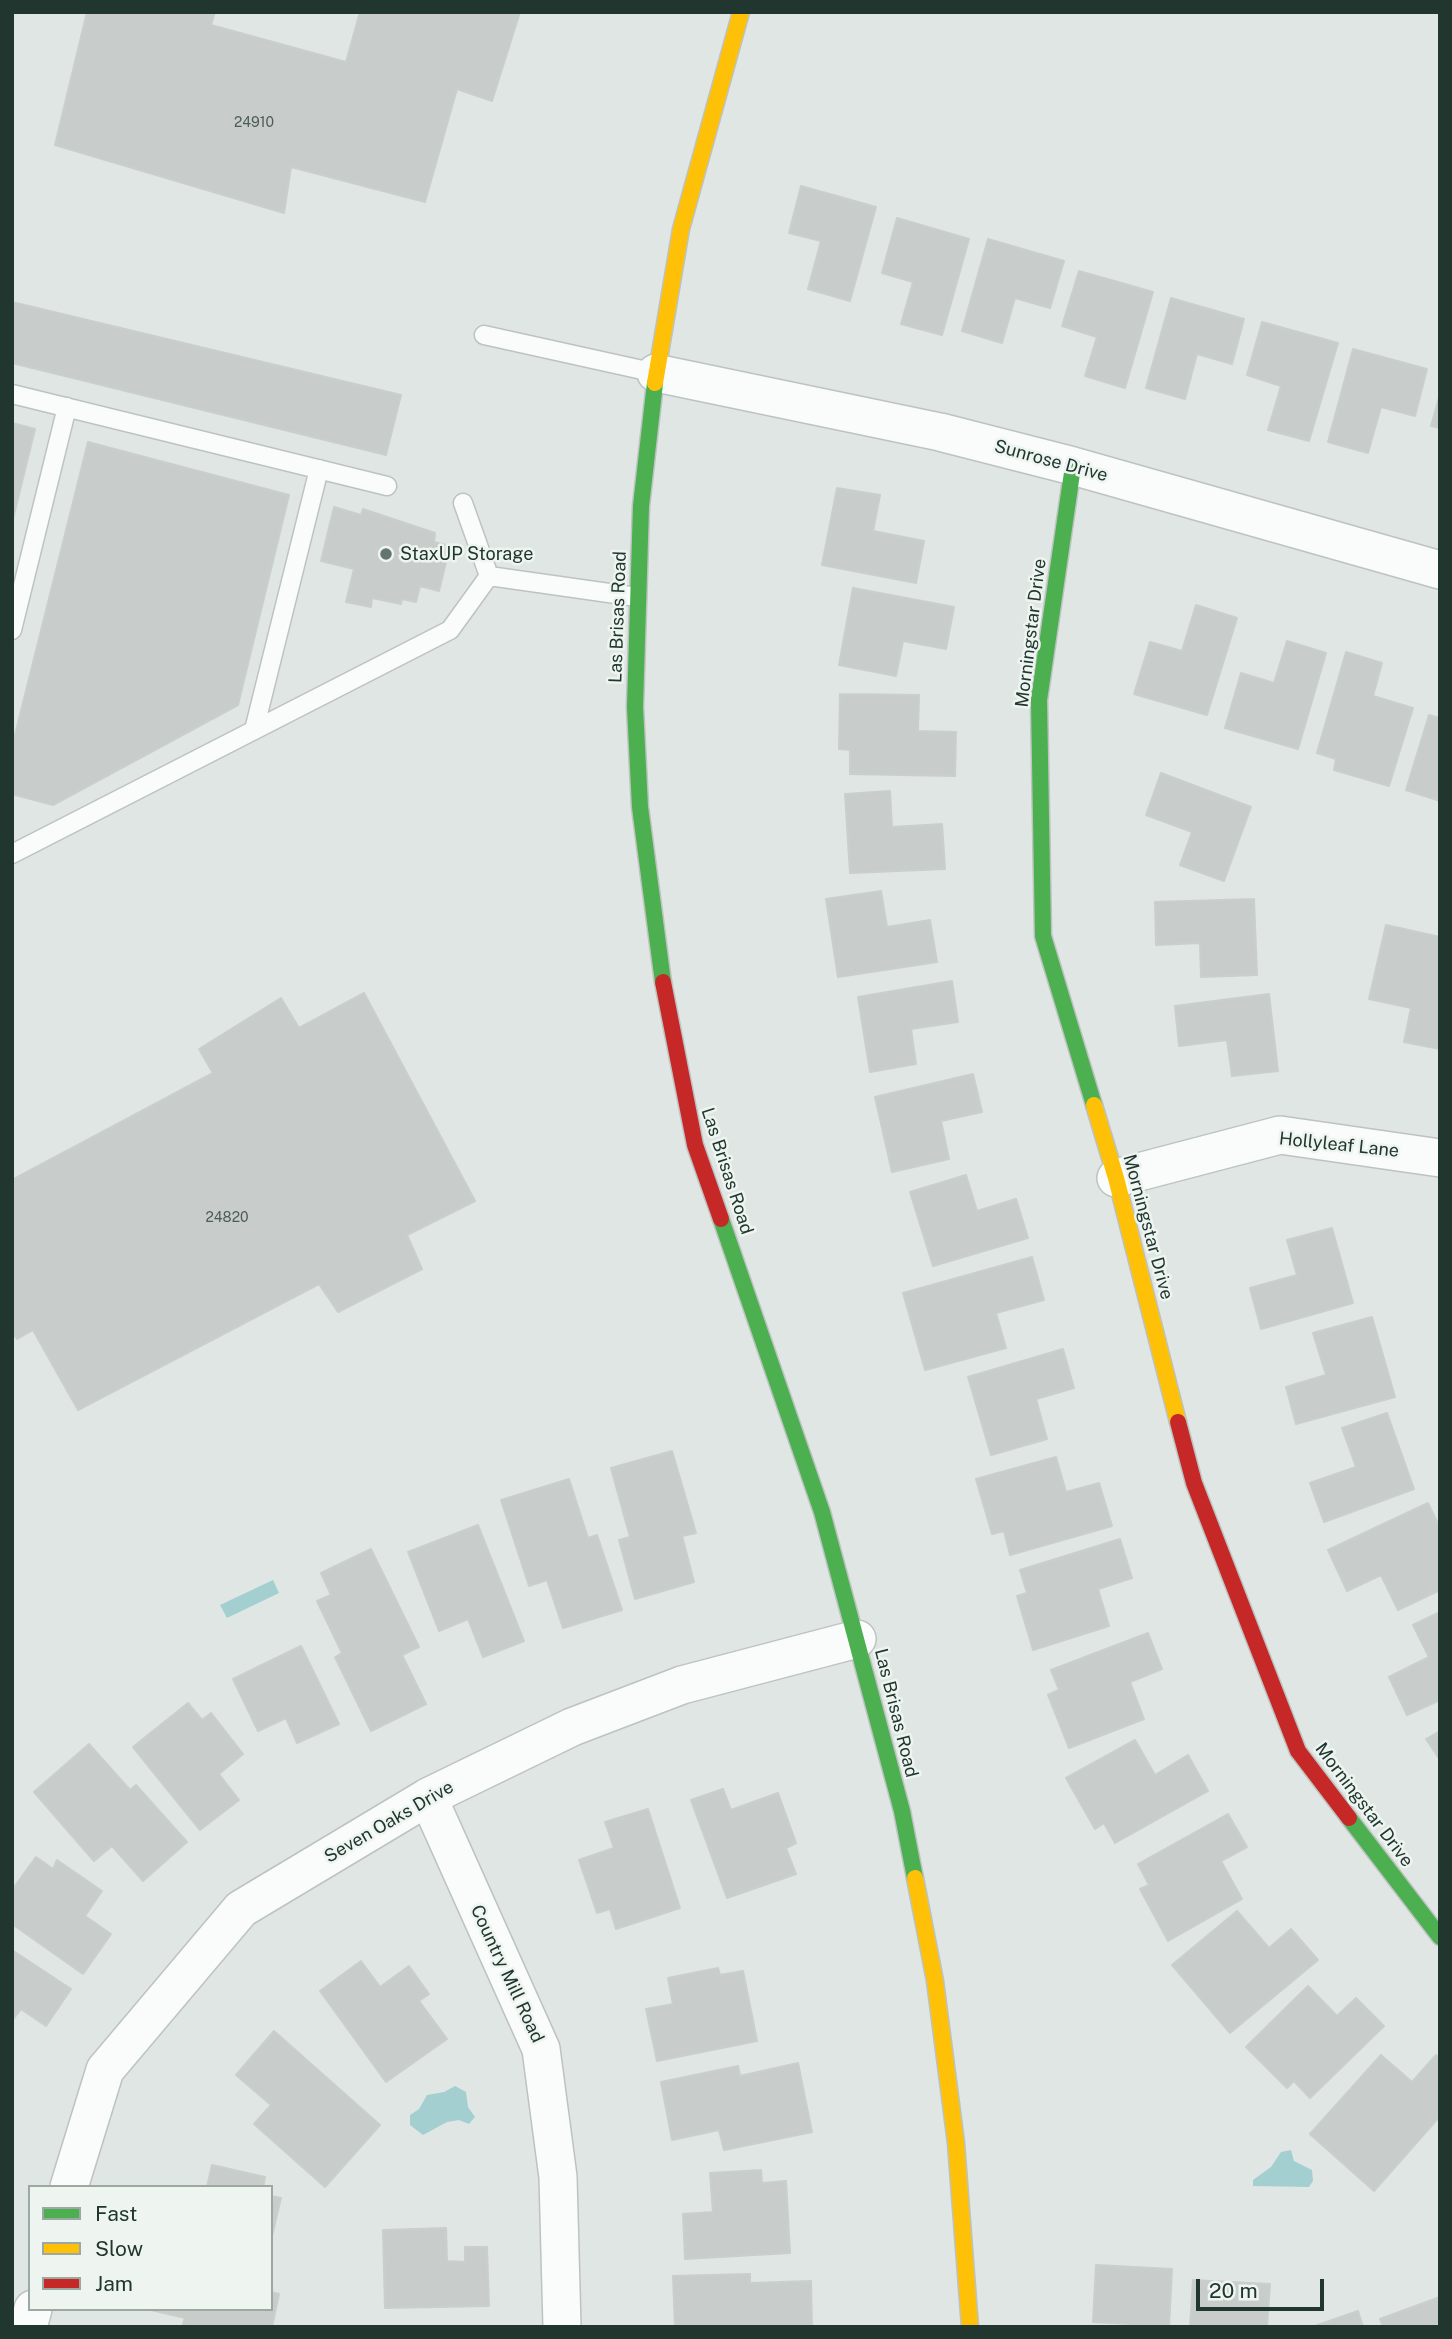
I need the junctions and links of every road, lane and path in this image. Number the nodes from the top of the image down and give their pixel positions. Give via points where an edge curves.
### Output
1 (741, 12) edge
2 (484, 335) dead end
3 (656, 373) junction
4 (12, 394) edge
5 (67, 407) junction
6 (1073, 466) junction
7 (319, 469) junction
8 (387, 486) dead end
9 (463, 503) dead end
10 (1440, 570) edge
11 (489, 576) junction
12 (637, 597) junction
13 (12, 630) edge
14 (254, 730) junction
15 (12, 853) edge
16 (1440, 1158) edge
17 (1116, 1178) junction
18 (857, 1639) junction
19 (428, 1797) junction
20 (1440, 1937) edge
21 (70, 2185) edge
22 (562, 2327) edge
23 (970, 2327) edge

1 - 3 street, Las Brisas Road via 681,229
2 - 3 lane
3 - 6 street, Sunrose Drive via 940,432
3 - 12 street, Las Brisas Road via 641,506
4 - 5 lane
5 - 7 lane
5 - 13 lane
6 - 10 street, Sunrose Drive
6 - 17 street, Morningstar Drive via 1039,700 1043,936
7 - 8 lane
7 - 14 lane
9 - 11 lane
11 - 12 lane
11 - 14 lane via 450,630
12 - 18 street, Las Brisas Road via 635,707 640,807 677,1065 695,1145 780,1383
14 - 15 lane
16 - 17 street, Hollyleaf Lane via 1280,1135
17 - 20 street, Morningstar Drive via 1194,1483 1298,1751
18 - 19 street, Seven Oaks Drive via 670,1690 572,1727
18 - 23 street, Las Brisas Road via 902,1811 935,1982 956,2143
19 - 21 street, Seven Oaks Drive via 241,1909 105,2070
19 - 22 street, Country Mill Road via 541,2049 558,2177

